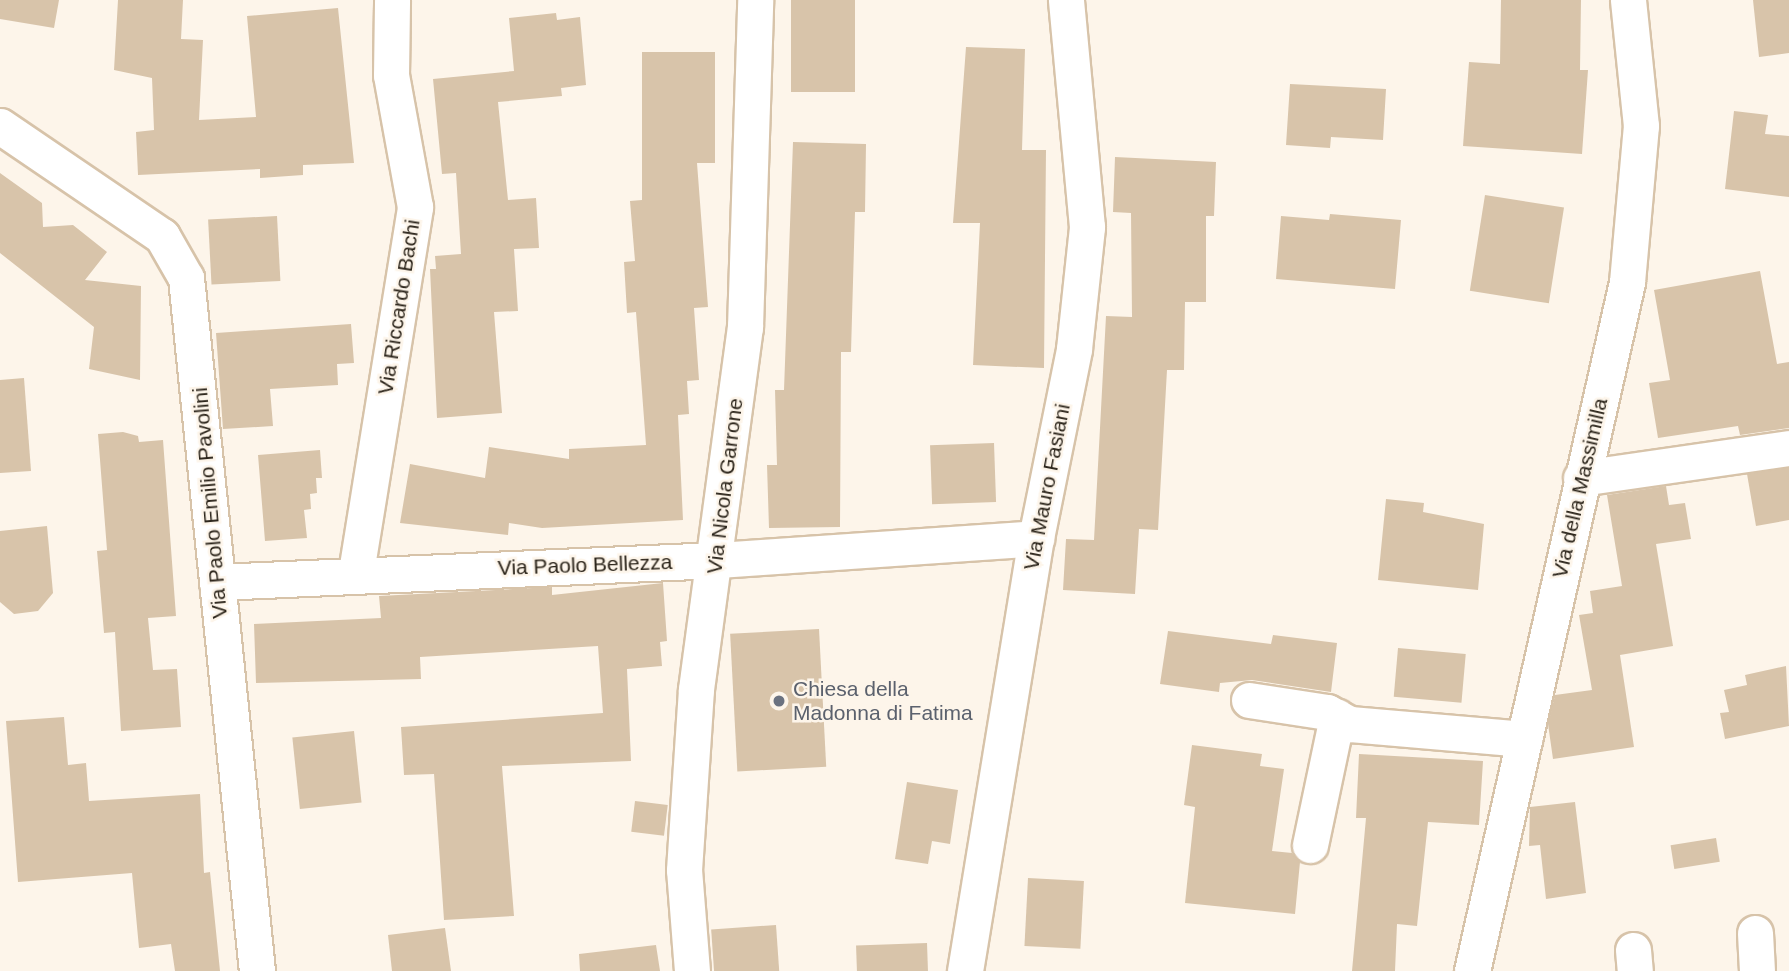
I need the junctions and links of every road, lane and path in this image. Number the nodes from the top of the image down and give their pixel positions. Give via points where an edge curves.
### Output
1 (392, 0) edge
2 (755, 0) edge
3 (1066, 0) edge
4 (1628, 0) edge
5 (0, 126) edge
6 (1789, 448) edge
7 (1581, 478) junction
8 (1036, 538) junction
9 (717, 560) junction
10 (356, 572) junction
11 (217, 582) junction
12 (1249, 700) dead end
13 (1338, 717) junction
14 (1524, 739) junction
15 (1310, 845) dead end
16 (1755, 933) dead end
17 (257, 971) edge
18 (692, 971) edge
19 (965, 971) edge
20 (1472, 971) edge
21 (1757, 971) edge

1 - 10 street, Via Riccardo Bachi via 391,75 415,207
2 - 9 street, Via Nicola Garrone via 744,327
3 - 8 street, Via Mauro Fasiani via 1087,228 1074,349
4 - 7 street, Via della Massimilla via 1641,126 1627,282
5 - 11 street, Via Paolo Emilio Pavolini via 162,236 177,257 192,310
6 - 7 street
7 - 14 street, Via della Massimilla
8 - 9 street, Via Paolo Bellezza
8 - 19 street, Via Mauro Fasiani
9 - 10 street, Via Paolo Bellezza
9 - 18 street, Via Nicola Garrone via 696,689 684,870
10 - 11 street, Via Paolo Bellezza
11 - 17 street, Via Paolo Emilio Pavolini
12 - 13 street
13 - 14 street via 1350,724
13 - 15 street
14 - 20 street, Via della Massimilla
16 - 21 street

